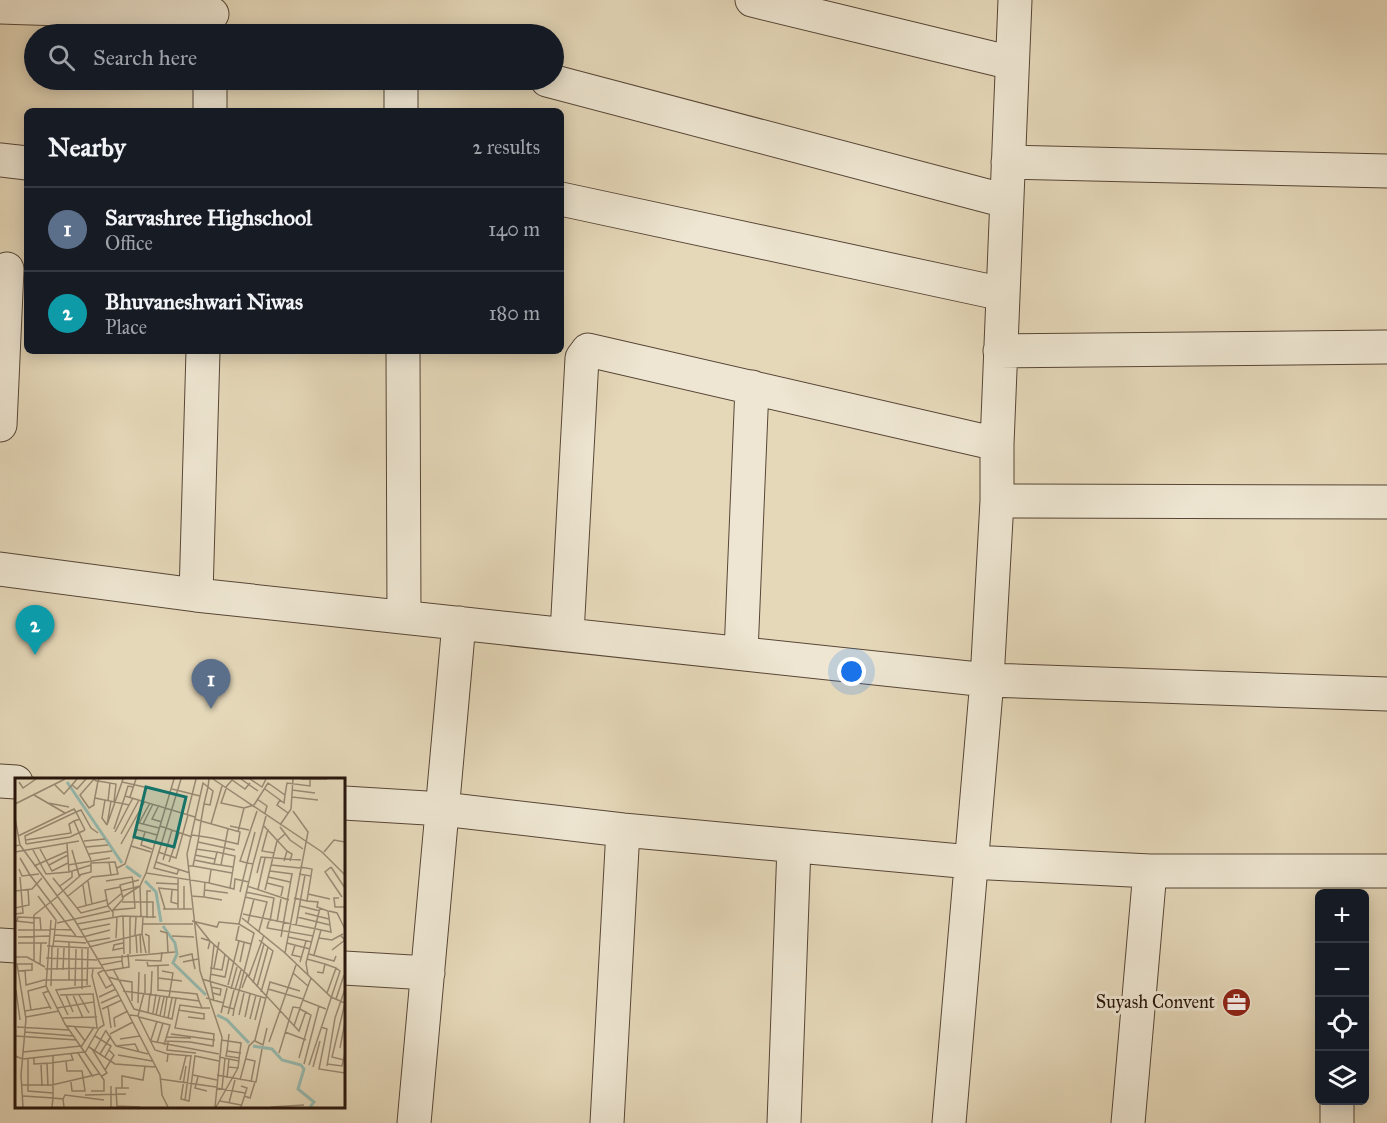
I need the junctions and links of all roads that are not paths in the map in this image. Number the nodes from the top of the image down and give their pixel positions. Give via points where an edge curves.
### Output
1 (752, 0) edge
2 (1015, 0) edge
3 (0, 7) edge
4 (212, 16) edge
5 (1012, 63) junction
6 (564, 84) edge
7 (210, 90) edge
8 (401, 90) edge
9 (210, 108) edge
10 (401, 108) edge
11 (0, 160) edge
12 (1008, 162) junction
13 (24, 163) edge
14 (1387, 171) edge
15 (564, 200) edge
16 (1006, 201) junction
17 (11, 268) edge
18 (1003, 294) junction
19 (1387, 347) edge
20 (1000, 351) junction
21 (203, 354) edge
22 (403, 354) edge
23 (752, 387) junction
24 (0, 425) edge
25 (997, 444) junction
26 (997, 501) junction
27 (1387, 502) edge
28 (0, 569) edge
29 (196, 595) junction
30 (404, 617) junction
31 (459, 622) junction
32 (567, 634) junction
33 (741, 653) junction
34 (987, 680) junction
35 (1387, 694) edge
36 (0, 781) edge
37 (15, 782) edge
38 (345, 803) edge
39 (443, 809) junction
40 (623, 830) junction
41 (794, 846) junction
42 (971, 862) junction
43 (1150, 871) junction
44 (1387, 871) edge
45 (1336, 882) edge
46 (0, 945) edge
47 (15, 946) edge
48 (345, 968) edge
49 (428, 973) junction
50 (1337, 1105) edge
51 (414, 1123) edge
52 (607, 1123) edge
53 (784, 1123) edge
54 (949, 1123) edge
55 (1128, 1123) edge
56 (1337, 1123) edge

1 - 5 street
2 - 5 street
3 - 4 street
5 - 12 street
6 - 16 street
7 - 9 street
8 - 10 street
11 - 13 street
12 - 14 street
12 - 16 street
15 - 18 street
16 - 18 street
17 - 24 street
18 - 20 street
19 - 20 street
20 - 25 street
21 - 29 street
22 - 30 street
23 - 25 street
23 - 32 street via 597,351 588,350 582,358
23 - 33 street
25 - 26 street
26 - 27 street
26 - 34 street
28 - 29 street
29 - 30 street
30 - 31 street
31 - 32 street
31 - 39 street
32 - 33 street
33 - 34 street
34 - 35 street
34 - 42 street
36 - 37 street
38 - 39 street
39 - 40 street
39 - 49 street
40 - 41 street
40 - 52 street
41 - 42 street
41 - 53 street
42 - 43 street
42 - 54 street
43 - 45 street
43 - 55 street
44 - 45 street
46 - 47 street
48 - 49 street
49 - 51 street
50 - 56 street

